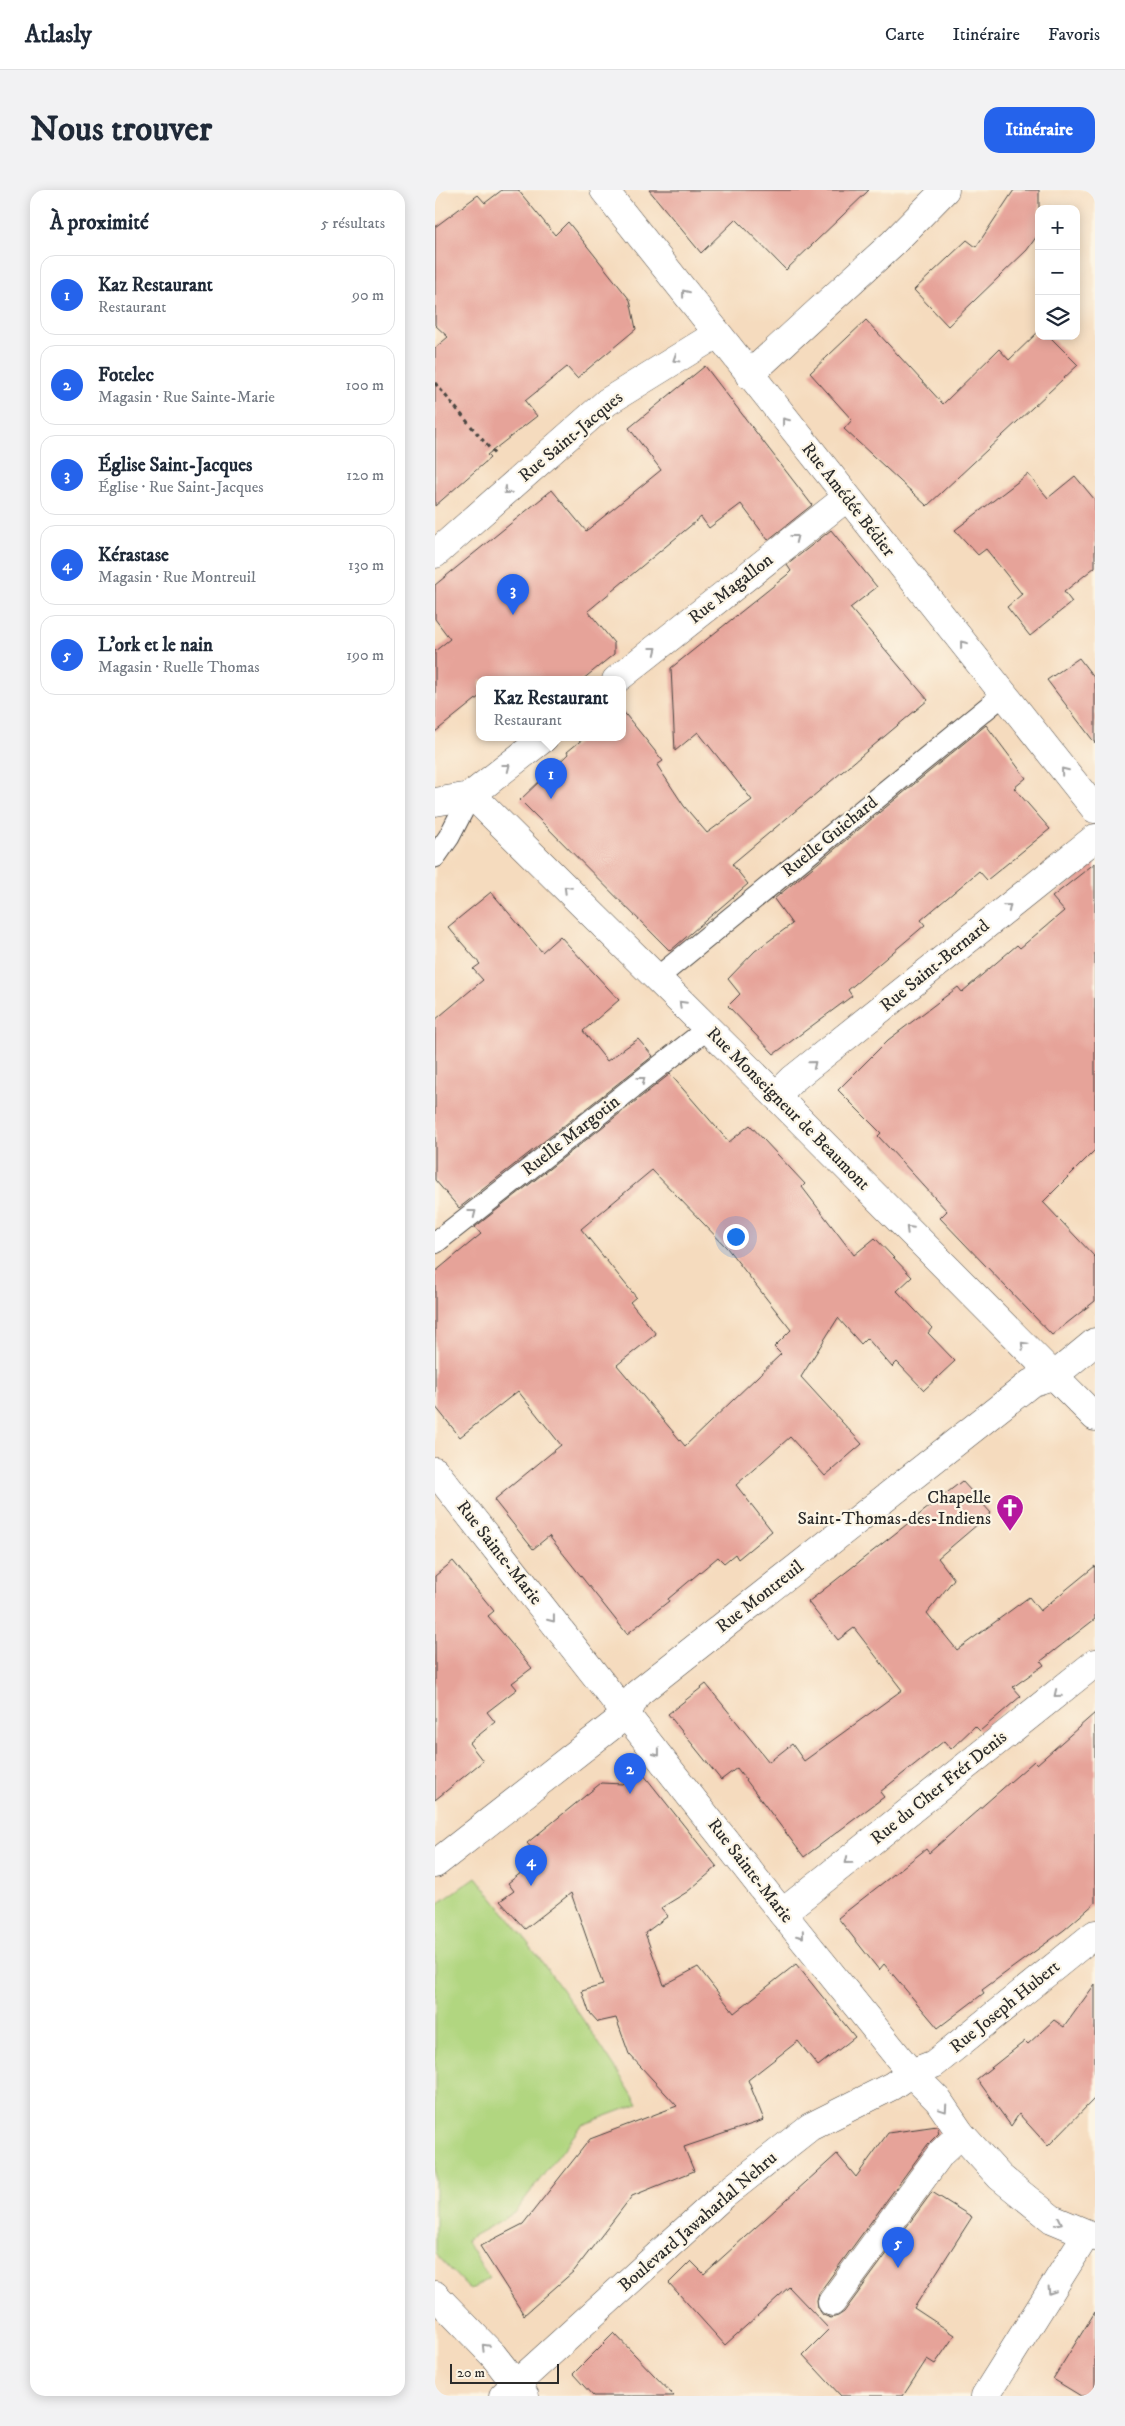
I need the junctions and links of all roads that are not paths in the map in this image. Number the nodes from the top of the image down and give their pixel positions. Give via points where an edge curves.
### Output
1 (604, 190) edge
2 (945, 190) edge
3 (717, 334) junction
4 (749, 375) junction
5 (846, 498) junction
6 (435, 554) edge
7 (621, 676) edge
8 (1003, 695) junction
9 (541, 741) edge
10 (475, 799) junction
11 (435, 802) edge
12 (1095, 809) edge
13 (1095, 838) edge
14 (435, 857) edge
15 (657, 978) junction
16 (707, 1029) junction
17 (776, 1096) junction
18 (435, 1243) edge
19 (1095, 1342) edge
20 (1055, 1376) junction
21 (1095, 1417) edge
22 (435, 1471) edge
23 (1095, 1663) edge
24 (627, 1714) junction
25 (435, 1864) edge
26 (782, 1913) junction
27 (1095, 1934) edge
28 (911, 2073) junction
29 (961, 2134) junction
30 (1091, 2236) edge
31 (435, 2295) edge
32 (832, 2302) dead end
33 (515, 2392) edge
34 (985, 2396) edge

3 -> 1 street, Rue Amédée Bédier
2 - 4 street via 893,243
3 - 4 street, Rue Amédée Bédier
3 -> 6 street, Rue Saint-Jacques via 607,402
5 -> 4 street, Rue Amédée Bédier
7 -> 5 street, Rue Magallon
8 -> 5 street, Rue Amédée Bédier
12 -> 8 street, Rue Amédée Bédier
8 - 15 lane, Ruelle Guichard
10 -> 9 street
10 - 11 street
10 - 14 lane
15 -> 10 street, Rue Monseigneur de Beaumont
17 -> 13 street, Rue Saint-Bernard
16 -> 15 street, Rue Monseigneur de Beaumont
16 - 17 street, Rue Monseigneur de Beaumont
18 -> 16 lane, Ruelle Margotin
20 -> 17 street, Rue Monseigneur de Beaumont
19 - 20 street, Rue Montreuil
20 - 21 street, Rue Monseigneur de Beaumont
20 - 24 street, Rue Montreuil via 1031,1383 637,1694
22 -> 24 street, Rue Sainte-Marie
23 -> 26 street, Rue du Cher Frér Denis
24 - 25 street, Rue Montreuil
24 -> 26 street, Rue Sainte-Marie
26 -> 28 street, Rue Sainte-Marie
27 - 28 street, Rue Joseph Hubert via 935,2064
28 -> 29 street, Rue Sainte-Marie via 937,2100
28 - 33 street, Boulevard Jawaharlal Nehru via 893,2086 810,2127 724,2195
29 -> 30 street, Rue Sainte-Marie via 1000,2177 1052,2219
29 - 32 street via 941,2153
30 -> 34 street
33 -> 31 street via 493,2356

